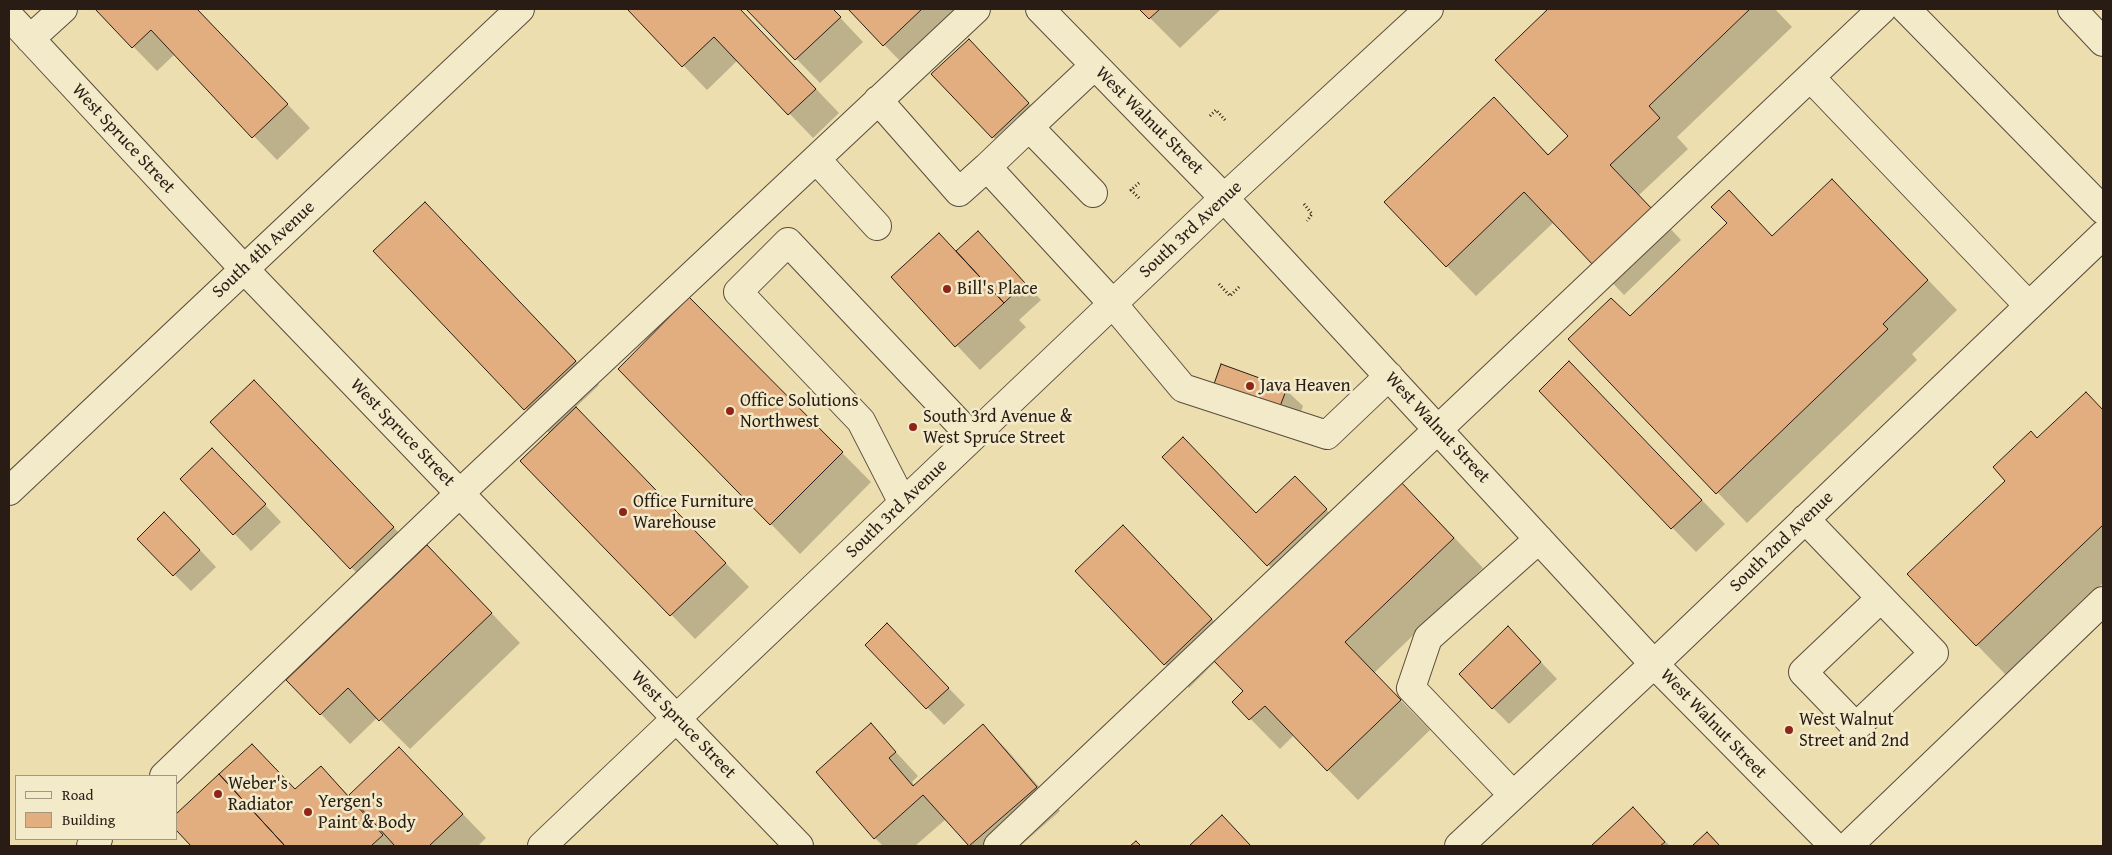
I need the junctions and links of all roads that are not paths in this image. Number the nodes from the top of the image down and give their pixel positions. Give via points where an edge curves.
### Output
1 (63, 9) edge
2 (520, 9) edge
3 (976, 9) edge
4 (1040, 9) edge
5 (1429, 9) edge
6 (1882, 9) edge
7 (1906, 9) edge
8 (2072, 9) edge
9 (9, 16) edge
10 (30, 39) junction
11 (2103, 42) edge
12 (1094, 66) junction
13 (1810, 77) junction
14 (878, 100) junction
15 (1029, 127) junction
16 (816, 159) junction
17 (987, 167) junction
18 (1093, 193) dead end
19 (1224, 198) junction
20 (2103, 210) edge
21 (877, 226) dead end
22 (2103, 235) edge
23 (244, 269) junction
24 (1113, 304) junction
25 (2029, 306) junction
26 (1389, 376) junction
27 (1438, 429) junction
28 (972, 437) junction
29 (9, 491) edge
30 (460, 493) junction
31 (903, 503) junction
32 (1805, 519) junction
33 (1539, 539) junction
34 (1881, 598) junction
35 (2103, 601) edge
36 (1654, 664) junction
37 (677, 718) junction
38 (165, 775) edge
39 (1513, 796) junction
40 (548, 844) edge
41 (799, 846) edge
42 (998, 846) edge
43 (1459, 846) edge
44 (1834, 846) edge
45 (1848, 846) edge

1 - 10 street
2 - 23 street, South 4th Avenue
3 - 14 street
4 - 12 street, West Walnut Street
5 - 19 street, South 3rd Avenue
6 - 13 street
7 - 20 street
8 - 11 street
9 - 10 street, West Spruce Street
10 - 23 street, West Spruce Street
12 - 15 street
12 - 19 street, West Walnut Street
13 - 25 street
13 - 27 street
14 - 16 street
14 - 17 street via 959,192
15 - 17 street
15 - 18 street
16 - 21 street
16 - 30 street
17 - 24 street
19 - 24 street, South 3rd Avenue
19 - 26 street, West Walnut Street
22 - 25 street, South 2nd Avenue
23 - 29 street, South 4th Avenue
23 - 30 street, West Spruce Street
24 - 26 street via 1183,388 1327,435
24 - 28 street, South 3rd Avenue
25 - 32 street, South 2nd Avenue
26 - 27 street, West Walnut Street
27 - 33 street, West Walnut Street
27 - 42 street
28 - 31 street, South 3rd Avenue
28 - 31 street via 788,242 738,292 861,420
30 - 37 street, West Spruce Street
30 - 38 street
31 - 37 street, South 3rd Avenue
32 - 34 street
32 - 36 street, South 2nd Avenue
33 - 36 street, West Walnut Street
33 - 39 street via 1428,638 1411,688
34 - 34 street via 1803,672 1856,727 1934,653
35 - 45 street
36 - 39 street, South 2nd Avenue
36 - 44 street, West Walnut Street
37 - 40 street, South 3rd Avenue
37 - 41 street, West Spruce Street
39 - 43 street, South 2nd Avenue

